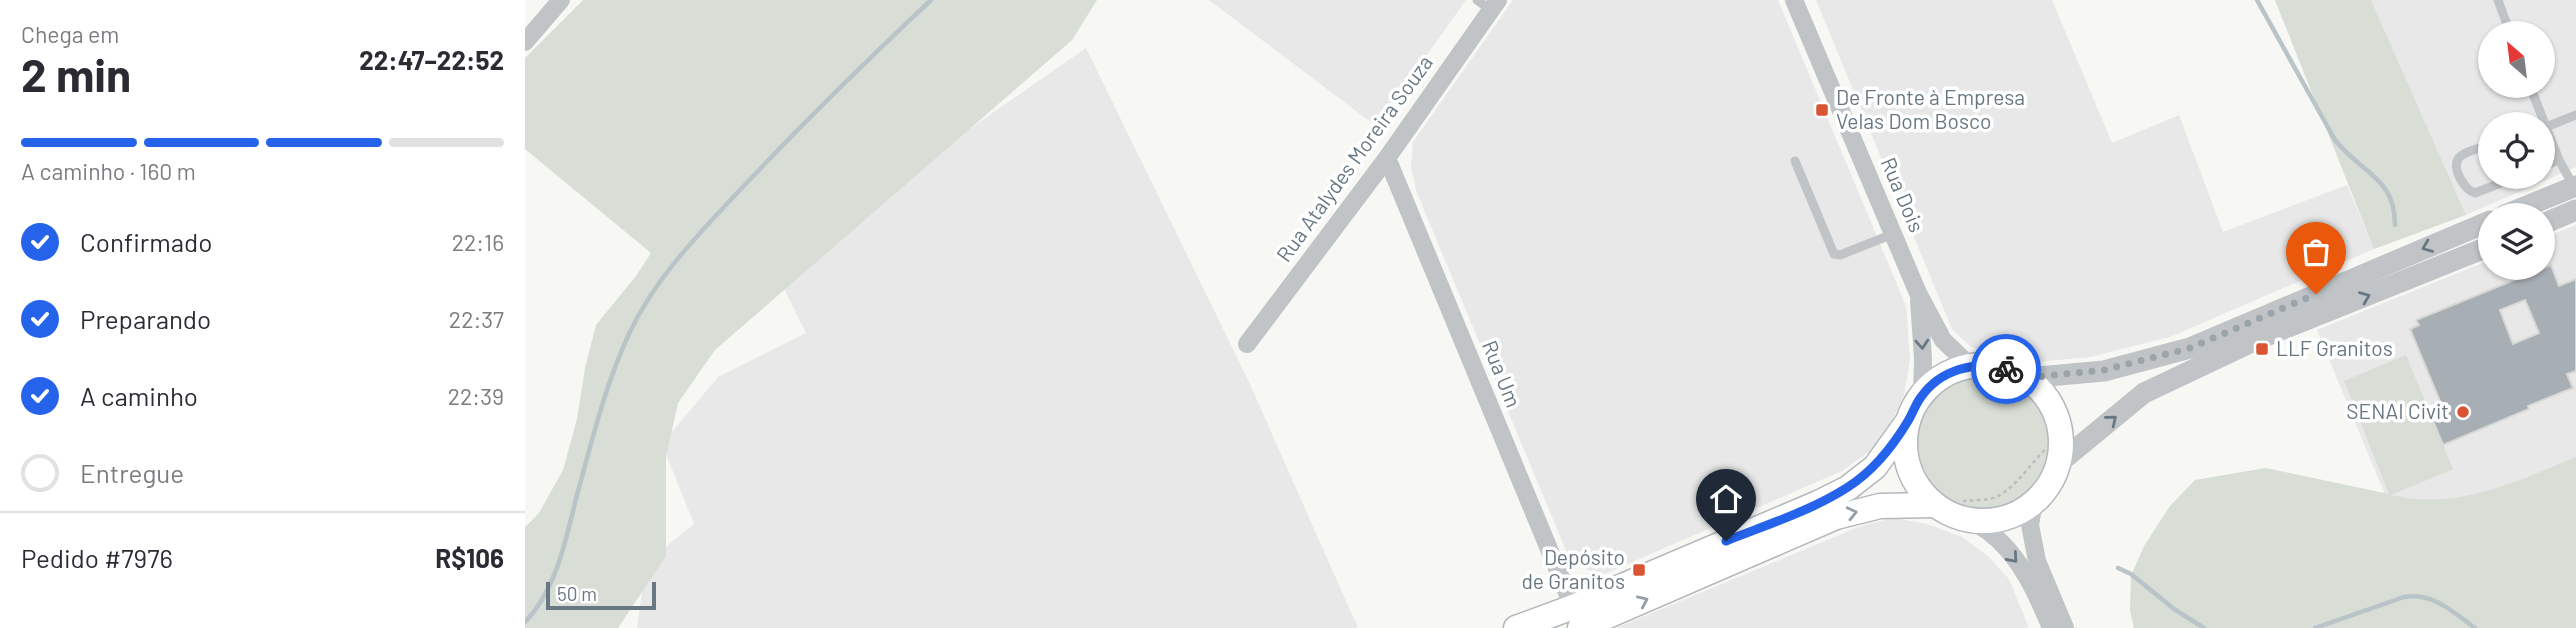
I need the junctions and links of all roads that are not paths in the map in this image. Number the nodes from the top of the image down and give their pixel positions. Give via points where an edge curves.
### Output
1 (561, 0) edge
2 (1794, 0) edge
3 (2498, 0) edge
4 (1489, 3) edge
5 (2506, 21) edge
6 (525, 42) edge
7 (2576, 115) edge
8 (2555, 123) edge
9 (2478, 149) edge
10 (2555, 150) edge
11 (1387, 159) junction
12 (1795, 160) dead end
13 (2559, 160) junction
14 (2555, 161) edge
15 (2575, 188) edge
16 (2483, 189) edge
17 (2536, 203) edge
18 (2576, 210) edge
19 (2555, 219) edge
20 (2478, 226) edge
21 (1893, 234) junction
22 (2478, 251) edge
23 (1918, 293) junction
24 (1247, 344) dead end
25 (1970, 366) junction
26 (2026, 378) junction
27 (1922, 396) junction
28 (1909, 420) junction
29 (2059, 463) junction
30 (2035, 502) junction
31 (1935, 505) junction
32 (1959, 517) junction
33 (1578, 623) edge
34 (1516, 628) edge
35 (2051, 628) edge
36 (2065, 628) edge

1 - 6 street
2 - 21 street, Rua Dois
3 - 5 lane
4 - 11 street, Rua Atalydes Moreira Souza
7 - 8 lane
9 - 16 lane via 2458,159 2457,167 2465,187 2475,192
10 - 13 lane
11 - 24 street, Rua Atalydes Moreira Souza
11 - 33 street, Rua Um
12 - 21 lane via 1834,254
13 - 14 lane
13 - 15 lane
15 - 17 street
18 - 19 street
20 -> 26 street via 2190,348 2104,370
21 - 23 street, Rua Dois
29 -> 22 street via 2144,393 2256,341
23 - 25 street, Rua Dois via 1943,340
23 -> 27 street, Rua Dois
25 - 26 main road via 1999,367
25 - 27 main road via 1948,374
26 - 29 main road via 2043,392 2054,410 2061,437
27 - 28 main road
28 - 31 main road via 1905,443 1909,467 1919,488
28 - 33 main road via 1875,467 1847,488
29 - 30 main road
30 - 32 main road via 1999,520
30 - 36 street via 2030,525 2037,561
31 - 32 main road
33 -> 31 main road via 1836,517 1880,506
32 -> 35 street via 1989,531 2019,564
33 - 34 main road

